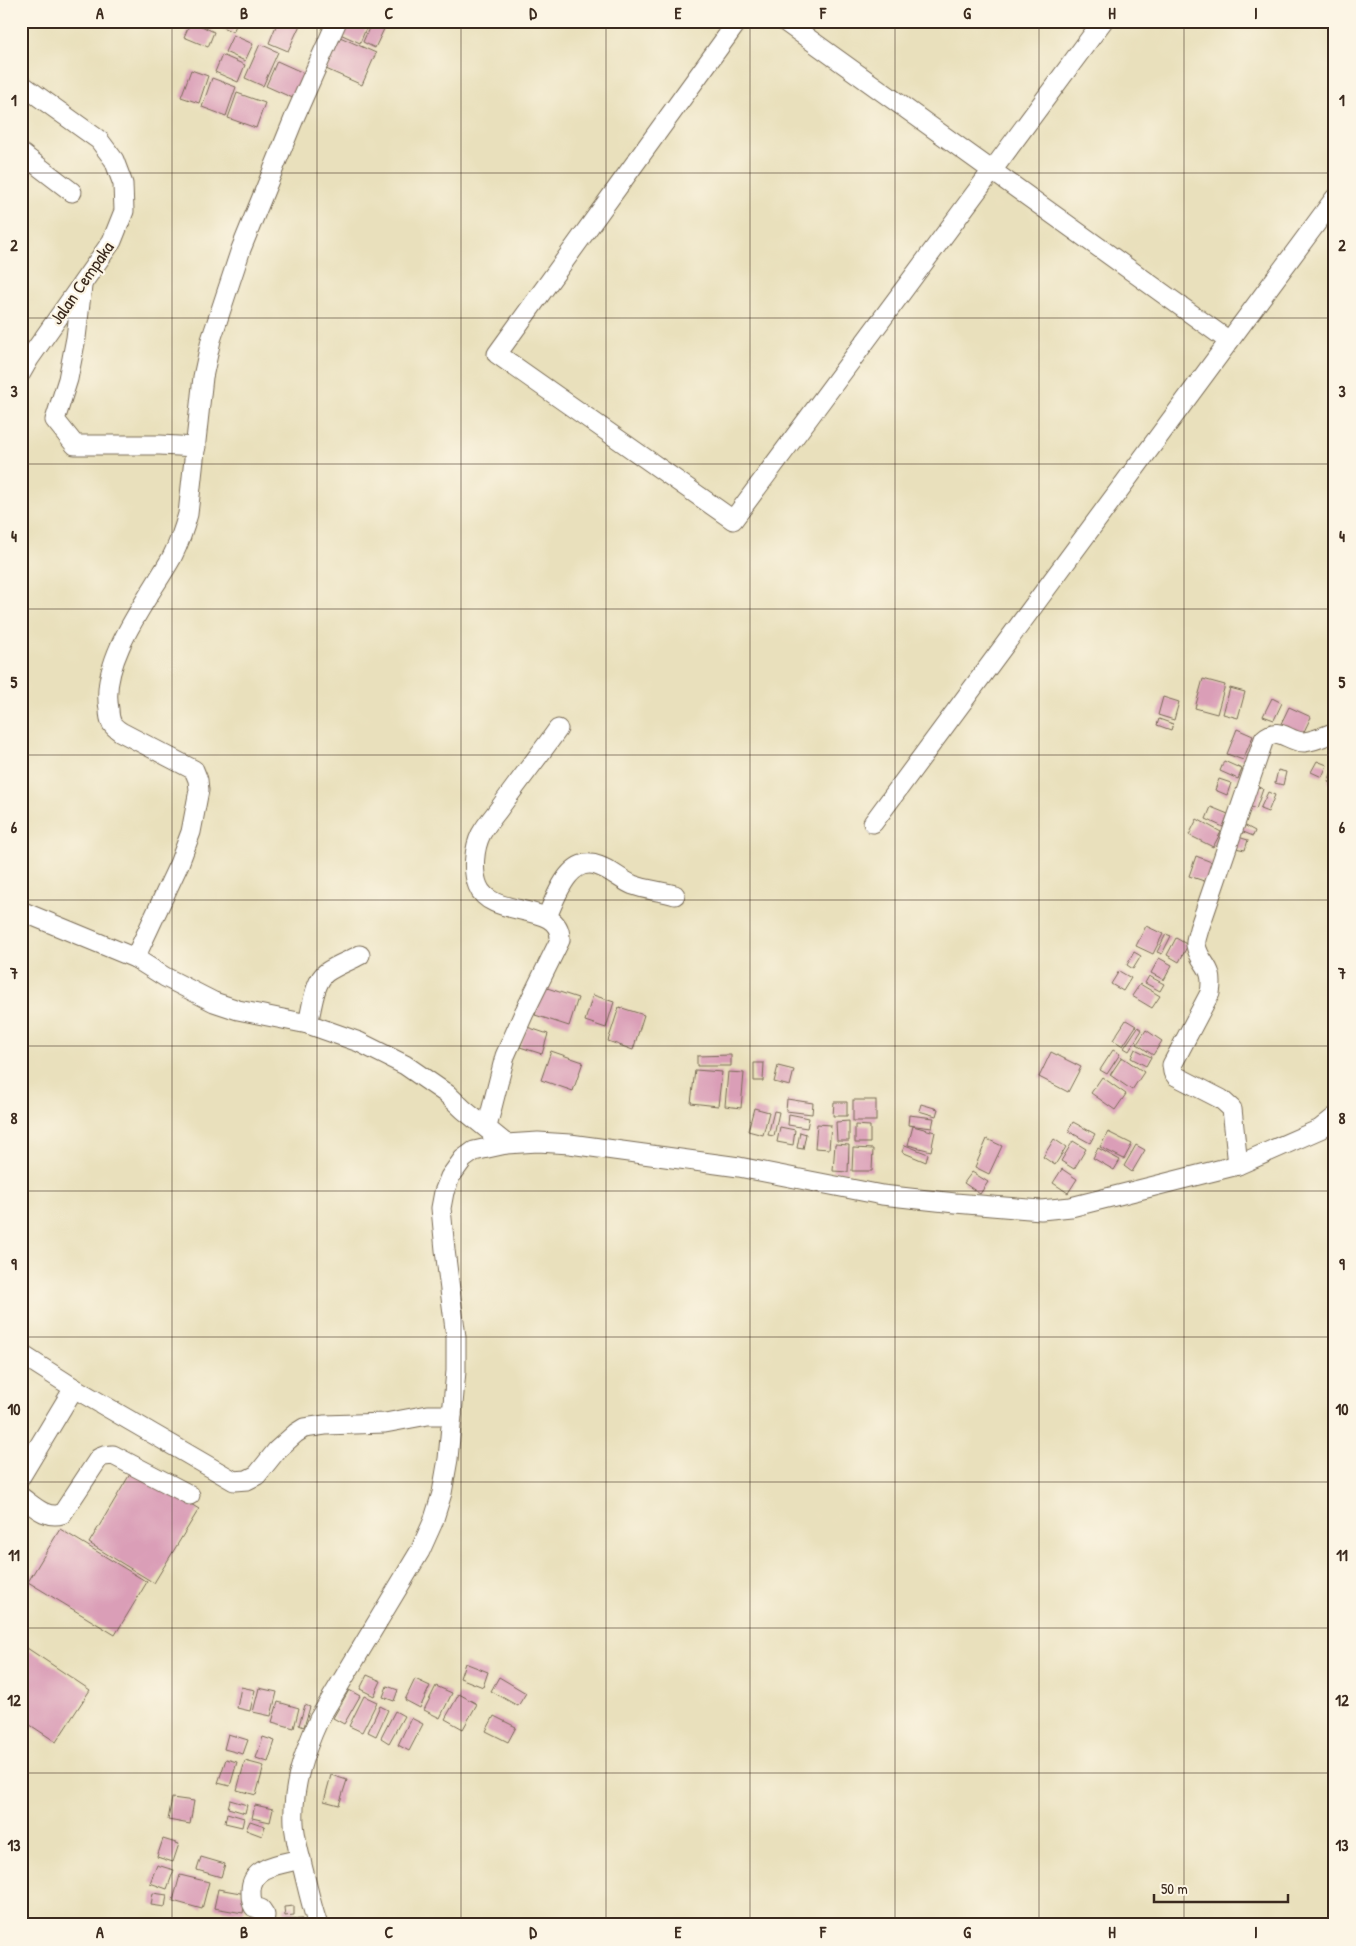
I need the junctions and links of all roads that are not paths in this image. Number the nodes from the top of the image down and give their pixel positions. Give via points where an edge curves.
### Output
1 (337, 21) edge
2 (738, 21) edge
3 (784, 21) edge
4 (1103, 21) edge
5 (21, 84) edge
6 (21, 153) edge
7 (992, 171) junction
8 (72, 192) dead end
9 (1335, 198) edge
10 (82, 285) junction
11 (1229, 341) junction
12 (21, 373) edge
13 (196, 447) junction
14 (558, 729) dead end
15 (1335, 732) edge
16 (873, 823) dead end
17 (675, 895) dead end
18 (21, 911) edge
19 (547, 916) junction
20 (360, 955) dead end
21 (135, 958) junction
22 (308, 1024) junction
23 (1335, 1117) edge
24 (486, 1127) junction
25 (506, 1144) junction
26 (1238, 1165) junction
27 (21, 1354) edge
28 (74, 1388) junction
29 (452, 1414) junction
30 (21, 1476) edge
31 (190, 1495) dead end
32 (21, 1497) edge
33 (301, 1859) junction
34 (264, 1925) edge
35 (318, 1925) edge

1 - 13 street via 295,116 217,319 206,361
2 - 7 street via 497,354 733,520
3 - 7 street
4 - 7 street
5 - 10 street, Jalan Cempaka via 99,140 114,160 123,184 124,211 112,241
6 - 8 street
7 - 11 street
9 - 11 street
10 - 12 street, Jalan Cempaka
10 - 13 street via 68,379 55,420 75,444
11 - 16 street
13 - 21 street via 183,534 118,650 108,690 112,724 121,732 194,770 198,780 199,790 188,840
14 - 19 street via 481,834 475,856 477,885 482,894 498,904
15 - 26 street via 1301,742 1277,733 1264,739 1198,929 1196,944 1212,983 1210,994 1172,1065 1173,1072 1221,1099 1232,1109
17 - 19 street via 632,885 590,862 577,866 565,880
18 - 21 street
19 - 24 street via 559,928 560,940 505,1056
20 - 22 street via 322,976
21 - 22 street via 214,1002
22 - 24 street via 359,1042 405,1065 448,1094
23 - 26 street via 1320,1129
24 - 25 street
25 - 26 street via 538,1142 638,1152 738,1167 882,1195 1041,1210 1071,1207
25 - 29 street via 474,1151 463,1159 444,1192 441,1208 456,1338
27 - 28 street
28 - 29 street via 234,1481 257,1475 277,1450 304,1428 385,1424 428,1415
28 - 30 street
29 - 33 street via 448,1459 433,1522 420,1551 319,1719 307,1745 295,1796 294,1824
31 - 32 street via 113,1455 100,1458 62,1514 48,1516
33 - 34 street via 265,1869 253,1877 251,1898 254,1907 265,1915
33 - 35 street

